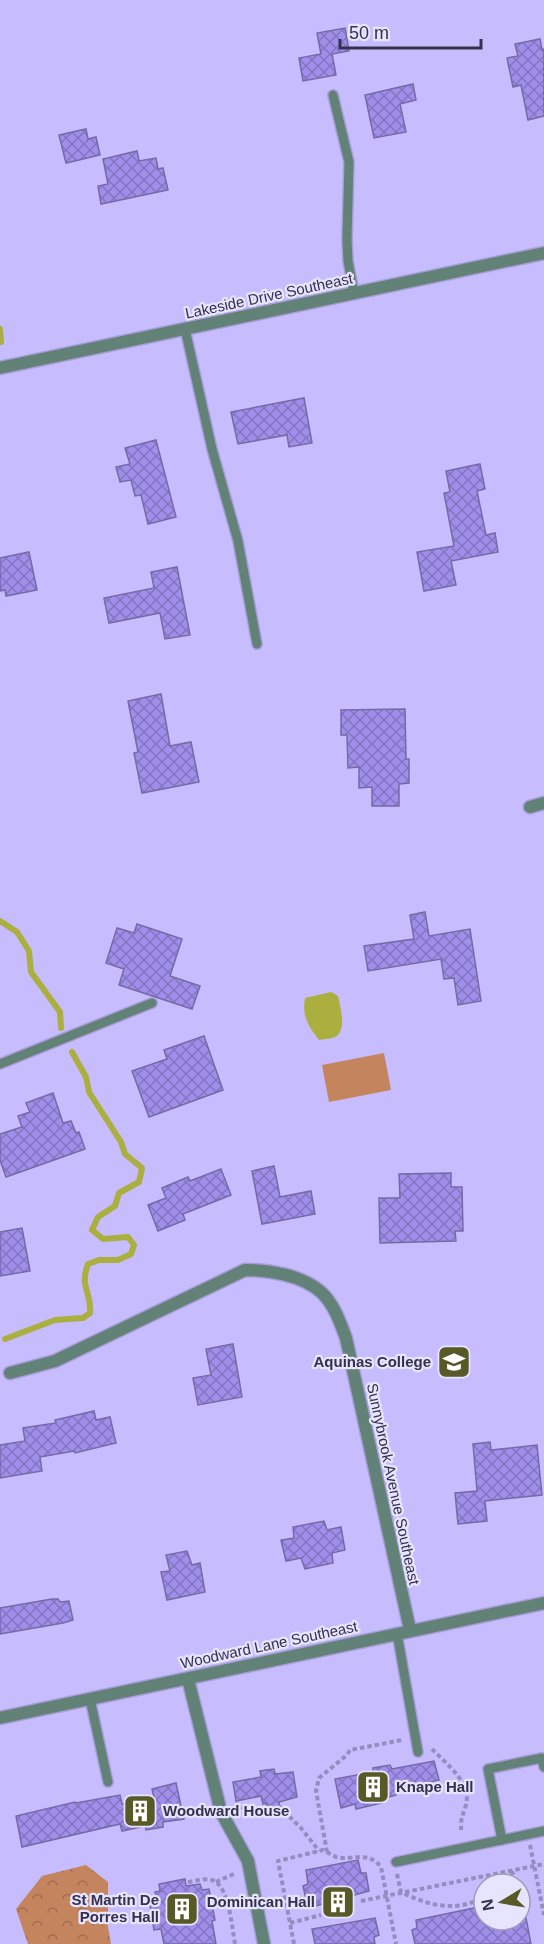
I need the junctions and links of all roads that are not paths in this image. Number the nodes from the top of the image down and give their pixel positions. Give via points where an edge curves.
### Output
1 (333, 95) dead end
2 (544, 253) edge
3 (354, 293) junction
4 (185, 329) junction
5 (0, 368) edge
6 (257, 645) dead end
7 (544, 803) edge
8 (530, 807) dead end
9 (152, 1003) dead end
10 (0, 1064) edge
11 (10, 1373) dead end
12 (544, 1603) edge
13 (410, 1630) junction
14 (397, 1633) junction
15 (188, 1678) junction
16 (90, 1699) junction
17 (0, 1718) edge
18 (418, 1752) dead end
19 (544, 1767) edge
20 (108, 1782) dead end
21 (544, 1831) edge
22 (502, 1840) junction
23 (396, 1862) dead end
24 (264, 1944) edge

1 - 3 lane via 349,162 347,238
2 - 3 street, Lakeside Drive Southeast
3 - 4 street, Lakeside Drive Southeast
4 - 5 street, Lakeside Drive Southeast
4 - 6 lane via 238,541
7 - 8 street
9 - 10 lane
11 - 13 street, Sunnybrook Avenue Southeast via 55,1361 245,1270 269,1270 320,1291 335,1311 346,1338
12 - 13 street, Woodward Lane Southeast
13 - 14 street, Woodward Lane Southeast
14 - 15 street, Woodward Lane Southeast
14 - 18 lane
15 - 16 street, Woodward Lane Southeast
15 - 24 street via 217,1801 246,1854
16 - 17 street, Woodward Lane Southeast
16 - 20 lane
19 - 22 lane via 542,1758 488,1769
21 - 22 lane
22 - 23 lane

